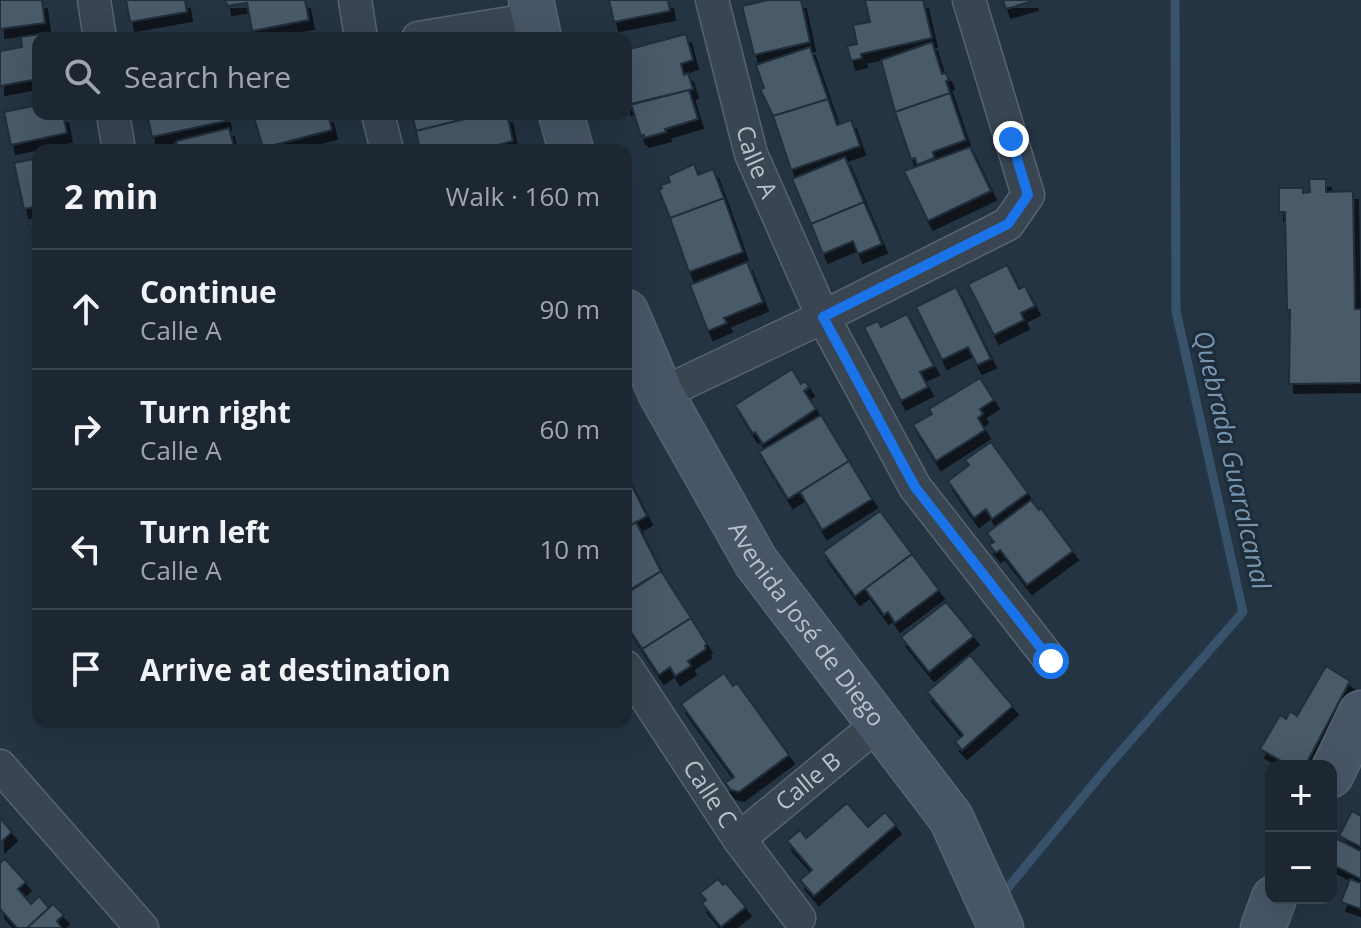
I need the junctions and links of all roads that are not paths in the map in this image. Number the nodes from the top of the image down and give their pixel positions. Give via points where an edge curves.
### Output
1 (94, 0) edge
2 (355, 0) edge
3 (712, 0) edge
4 (969, 0) edge
5 (535, 19) edge
6 (99, 32) edge
7 (360, 32) edge
8 (455, 32) edge
9 (114, 120) edge
10 (380, 120) edge
11 (563, 120) edge
12 (118, 144) edge
13 (386, 144) edge
14 (569, 144) edge
15 (823, 317) junction
16 (632, 326) edge
17 (661, 394) junction
18 (1051, 661) dead end
19 (632, 676) edge
20 (1361, 713) edge
21 (878, 724) junction
22 (1337, 763) edge
23 (0, 766) edge
24 (739, 839) junction
25 (1272, 904) edge
26 (799, 918) dead end
27 (142, 928) edge
28 (1001, 928) edge
29 (1263, 928) edge

1 - 6 street
2 - 7 street
3 - 15 street, Calle A via 751,154
4 - 15 street via 1028,195 1008,224
5 - 8 street
9 - 12 street
10 - 13 street
11 - 14 street
15 - 17 street
15 - 18 street, Calle A via 915,487
16 - 17 street, Avenida José de Diego
17 - 21 street, Avenida José de Diego via 756,562
19 - 24 street, Calle C
20 - 22 street
21 - 24 street, Calle B
21 - 28 street, Avenida José de Diego via 951,818
23 - 27 street
24 - 26 street, Calle C
25 - 29 street

